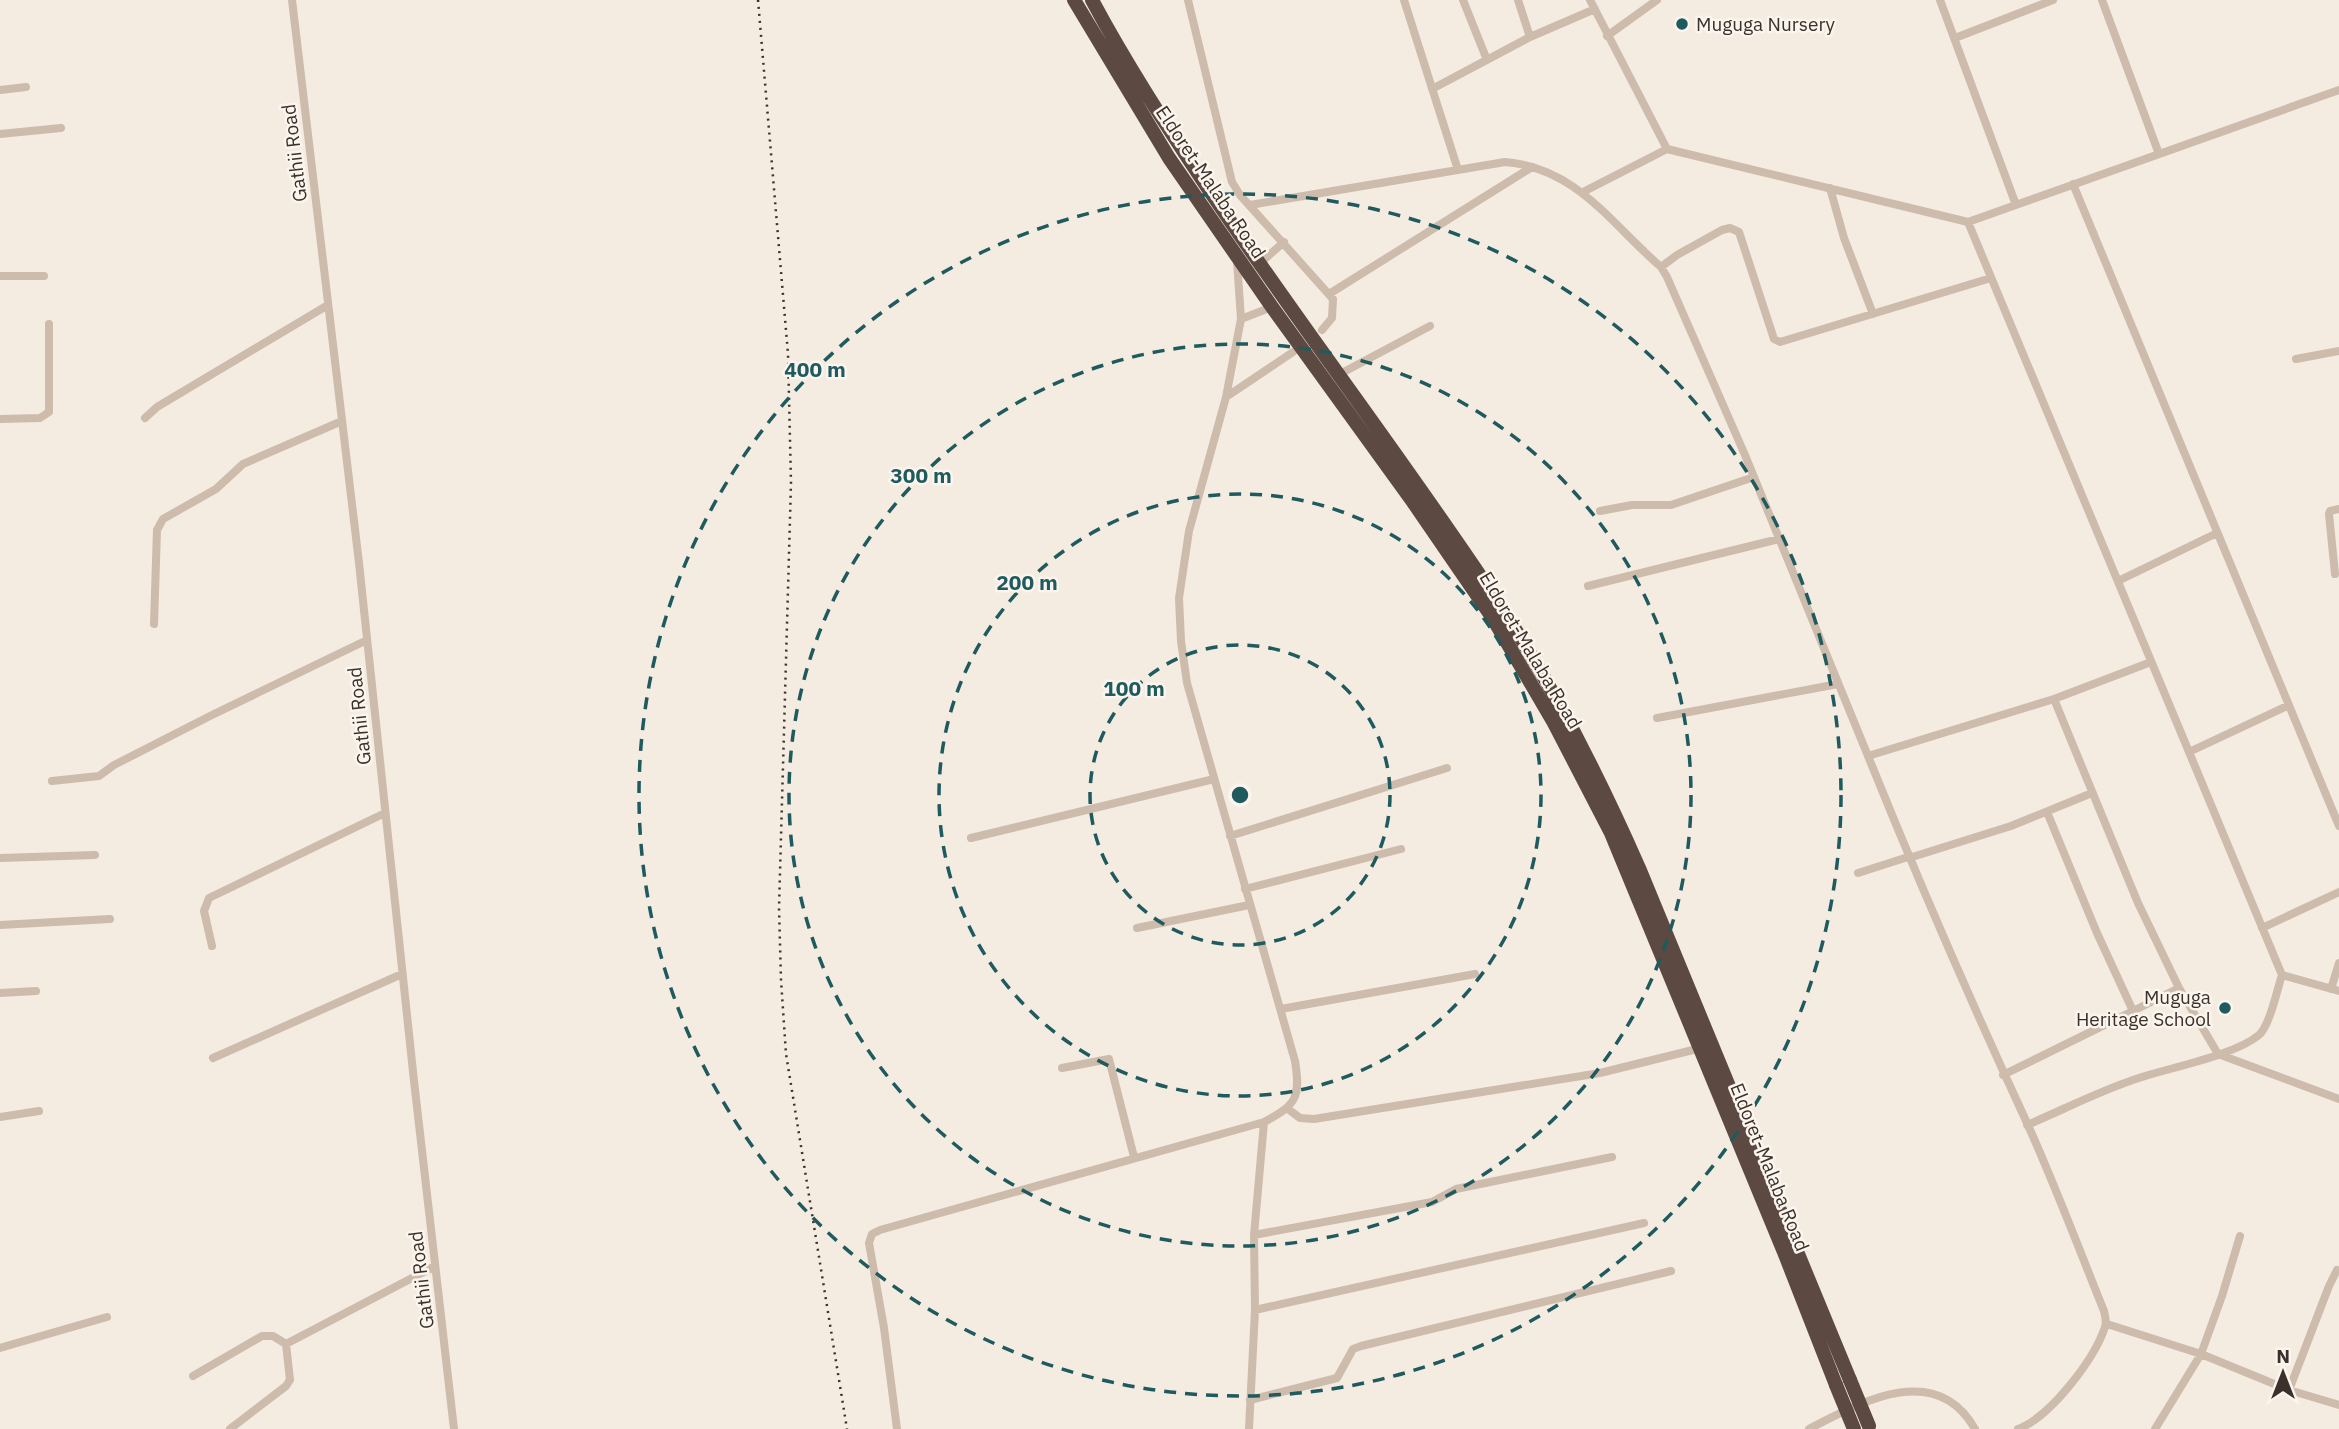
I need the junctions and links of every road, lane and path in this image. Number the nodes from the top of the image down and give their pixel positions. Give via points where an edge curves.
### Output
1 (292, 0) edge
2 (1074, 0) edge
3 (1093, 0) edge
4 (1188, 0) edge
5 (1404, 0) edge
6 (1463, 0) edge
7 (1518, 0) edge
8 (1590, 0) edge
9 (1657, 0) edge
10 (1940, 0) edge
11 (2053, 0) edge
12 (2102, 0) edge
13 (1595, 9) junction
14 (1607, 36) junction
15 (1530, 37) junction
16 (1955, 38) junction
17 (1487, 60) junction
18 (26, 87) dead end
19 (1432, 89) junction
20 (0, 90) edge
21 (2339, 90) edge
22 (61, 128) dead end
23 (0, 134) edge
24 (1667, 149) junction
25 (2159, 154) junction
26 (1532, 166) junction
27 (1458, 170) junction
28 (2073, 184) junction
29 (1830, 188) junction
30 (1583, 192) junction
31 (1250, 205) junction
32 (2016, 205) junction
33 (1968, 222) junction
34 (1284, 242) junction
35 (1237, 255) junction
36 (1259, 264) junction
37 (1661, 267) junction
38 (0, 276) edge
39 (44, 276) dead end
40 (1991, 278) junction
41 (1329, 294) junction
42 (328, 305) junction
43 (1272, 307) junction
44 (1873, 314) junction
45 (1241, 319) junction
46 (49, 324) dead end
47 (1430, 326) dead end
48 (1322, 330) dead end
49 (2339, 351) edge
50 (1293, 352) dead end
51 (2297, 359) dead end
52 (1338, 375) junction
53 (1226, 397) junction
54 (145, 418) dead end
55 (0, 419) edge
56 (342, 421) junction
57 (1755, 477) junction
58 (2339, 509) edge
59 (1600, 511) dead end
60 (2217, 533) junction
61 (1779, 539) junction
62 (2335, 575) dead end
63 (2118, 581) junction
64 (1588, 586) dead end
65 (154, 624) dead end
66 (367, 640) junction
67 (2151, 662) junction
68 (1838, 684) junction
69 (2054, 699) junction
70 (2289, 705) junction
71 (1657, 718) dead end
72 (2189, 752) junction
73 (1868, 756) junction
74 (1447, 768) dead end
75 (1214, 779) junction
76 (52, 781) dead end
77 (2092, 793) junction
78 (385, 813) junction
79 (2047, 813) junction
80 (2339, 826) edge
81 (1230, 836) junction
82 (971, 838) dead end
83 (1401, 849) dead end
84 (95, 855) dead end
85 (1908, 857) junction
86 (0, 858) edge
87 (1858, 873) dead end
88 (1245, 889) junction
89 (2339, 892) edge
90 (1249, 905) junction
91 (110, 919) dead end
92 (0, 925) edge
93 (1137, 928) dead end
94 (2263, 929) junction
95 (212, 946) dead end
96 (2339, 963) edge
97 (402, 974) junction
98 (1475, 974) dead end
99 (2282, 975) junction
100 (2179, 988) junction
101 (2335, 990) edge
102 (36, 991) dead end
103 (0, 993) edge
104 (1281, 1009) junction
105 (2133, 1011) junction
106 (1701, 1048) junction
107 (2218, 1054) junction
108 (213, 1058) dead end
109 (1062, 1068) dead end
110 (2003, 1075) junction
111 (2339, 1099) edge
112 (1289, 1109) junction
113 (39, 1111) dead end
114 (0, 1117) edge
115 (1264, 1122) junction
116 (2027, 1125) junction
117 (1134, 1157) junction
118 (1612, 1157) dead end
119 (1644, 1223) dead end
120 (1254, 1235) junction
121 (2240, 1236) dead end
122 (435, 1266) junction
123 (1671, 1271) dead end
124 (2339, 1271) edge
125 (1255, 1310) junction
126 (107, 1317) dead end
127 (2107, 1324) junction
128 (286, 1344) junction
129 (0, 1348) edge
130 (2201, 1354) junction
131 (192, 1376) dead end
132 (1843, 1383) junction
133 (2289, 1390) junction
134 (1250, 1400) junction
135 (2339, 1405) edge
136 (2030, 1427) edge
137 (1864, 1428) edge
138 (230, 1429) edge
139 (454, 1429) edge
140 (897, 1429) edge
141 (1249, 1429) edge
142 (1809, 1429) edge
143 (1975, 1429) edge
144 (2018, 1429) edge
145 (2155, 1429) edge

1 - 42 street, Gathii Road
2 - 35 highway, Eldoret-Malaba Road via 1169,158
3 - 36 highway, Eldoret-Malaba Road via 1169,128
4 - 31 street via 1232,182
5 - 19 street
6 - 17 street
7 - 15 street
8 - 13 street
9 - 14 street
10 - 16 street
11 - 16 street
12 - 25 street
13 - 14 street
13 - 15 street
14 - 24 street
15 - 17 street
16 - 32 street
17 - 19 street
18 - 20 street
19 - 27 street
21 - 25 street
22 - 23 street
24 - 29 street
24 - 30 street
25 - 28 street
26 - 27 street via 1505,162
26 - 30 street
26 - 41 street
27 - 31 street
28 - 32 street
28 - 60 street
29 - 33 street
29 - 44 street
30 - 37 street
31 - 34 street
32 - 33 street
33 - 40 street
34 - 36 street
34 - 41 street
35 - 43 highway, Eldoret-Malaba Road
35 - 45 street
36 - 52 highway, Eldoret-Malaba Road
37 - 44 street via 1730,228 1739,232 1744,243 1776,341
37 - 57 street
38 - 39 street
40 - 44 street
40 - 63 street
41 - 48 street via 1332,318
42 - 54 street
42 - 56 street, Gathii Road
43 - 45 street
43 - 106 highway, Eldoret-Malaba Road via 1492,617 1554,723 1611,833
45 - 53 street
46 - 55 street via 49,412 40,418
47 - 52 street
49 - 51 street
50 - 53 street
52 - 132 highway, Eldoret-Malaba Road via 1496,599 1603,788 1715,1048
53 - 75 street via 1189,531 1179,598 1187,682
56 - 65 street via 243,464 216,489 163,519 158,525
56 - 66 street, Gathii Road
57 - 59 street via 1671,505
57 - 61 street
58 - 62 street via 2329,514
60 - 63 street
60 - 70 street
61 - 64 street
61 - 68 street
63 - 67 street
66 - 76 street via 99,776
66 - 78 street, Gathii Road
67 - 69 street
67 - 72 street
68 - 71 street
68 - 73 street
69 - 73 street
69 - 77 street
70 - 72 street
70 - 80 street
72 - 94 street
73 - 85 street
74 - 81 street
75 - 81 street
75 - 82 street
77 - 79 street
77 - 100 street
78 - 95 street via 209,898 204,911
78 - 97 street, Gathii Road
79 - 85 street
79 - 105 street
81 - 88 street
83 - 88 street
84 - 86 street
85 - 87 street
85 - 110 street
88 - 90 street
89 - 94 street
90 - 93 street
90 - 104 street
91 - 92 street
94 - 99 street
96 - 101 street
97 - 108 street
97 - 122 street, Gathii Road
98 - 104 street
99 - 101 street
99 - 107 street via 2265,1027
100 - 105 street
100 - 107 street
102 - 103 street
104 - 112 street via 1298,1077
105 - 110 street
106 - 112 street via 1600,1073 1314,1119 1300,1118
106 - 132 highway, Eldoret-Malaba Road
107 - 111 street
107 - 116 street via 2139,1077
109 - 117 street via 1110,1059
110 - 116 street
112 - 115 street
113 - 114 street
115 - 117 street
115 - 120 street
116 - 127 street
117 - 140 street via 872,1234 869,1243
118 - 120 street via 1456,1189 1432,1202
119 - 125 street
120 - 125 street
121 - 130 street
122 - 128 street
122 - 139 street, Gathii Road
123 - 134 street via 1361,1346 1353,1349 1337,1378
124 - 133 street
125 - 134 street
126 - 129 street
127 - 130 street
127 - 136 street via 2084,1366
128 - 131 street via 262,1336
128 - 138 street via 286,1386
130 - 133 street
130 - 145 street
132 - 137 highway, bridge
133 - 135 street
134 - 141 street
136 - 144 street
142 - 143 street via 1839,1413 1905,1390 1931,1392 1955,1404

